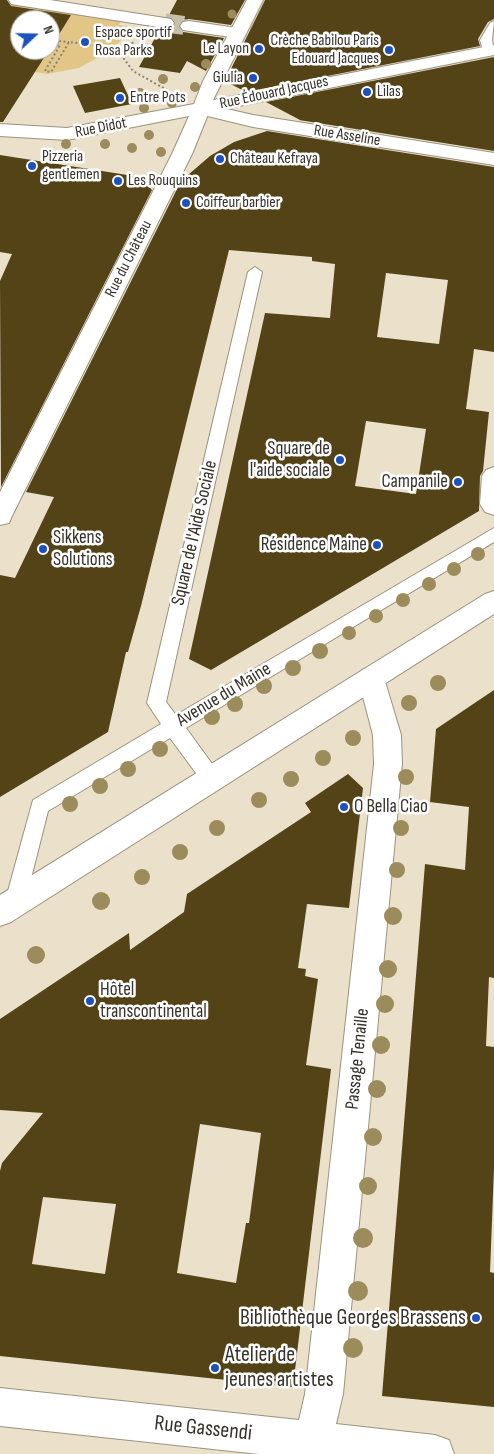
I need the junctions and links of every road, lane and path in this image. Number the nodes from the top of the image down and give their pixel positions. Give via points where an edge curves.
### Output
1 (18, 0) edge
2 (254, 0) edge
3 (145, 20) junction
4 (165, 23) tunnel mouth
5 (494, 24) edge
6 (190, 26) tunnel mouth
7 (238, 33) junction
8 (60, 41) edge
9 (70, 42) junction
10 (114, 48) dead end
11 (491, 51) edge
12 (60, 58) edge
13 (51, 60) edge
14 (59, 60) edge
15 (171, 92) dead end
16 (200, 109) junction
17 (0, 130) edge
18 (494, 159) edge
19 (255, 272) dead end
20 (494, 476) edge
21 (494, 506) edge
22 (0, 516) edge
23 (494, 534) edge
24 (494, 601) edge
25 (371, 678) junction
26 (172, 726) junction
27 (211, 778) junction
28 (8, 907) edge
29 (0, 1406) edge
30 (312, 1447) edge
31 (435, 1454) edge

1 - 3 street
2 - 7 street, Rue du Château
3 - 4 street
3 - 15 path via 124,59 133,71
5 - 11 lane via 486,40
6 - 7 street
7 - 16 street, Rue du Château
8 - 9 path
9 - 10 path
9 - 12 path
11 - 16 street, Rue Édouard Jacques
13 - 14 path via 45,71 51,72
16 - 17 street, Rue Didot via 67,134
16 - 18 street, Rue Asseline via 253,121
16 - 22 street, Rue du Château via 182,154
19 - 26 lane, Square de l'Aide Sociale via 156,704
20 - 21 street
23 - 26 lane, Avenue du Maine
24 - 25 street, Avenue du Maine
25 - 27 street, Avenue du Maine
25 - 30 street, Passage Tenaille via 386,735 388,764 325,1384
26 - 27 lane, Square de l'Aide Sociale
26 - 28 lane, Avenue du Maine via 40,806
27 - 28 street, Avenue du Maine
29 - 30 street, Rue Gassendi
30 - 31 street, Rue Gassendi

